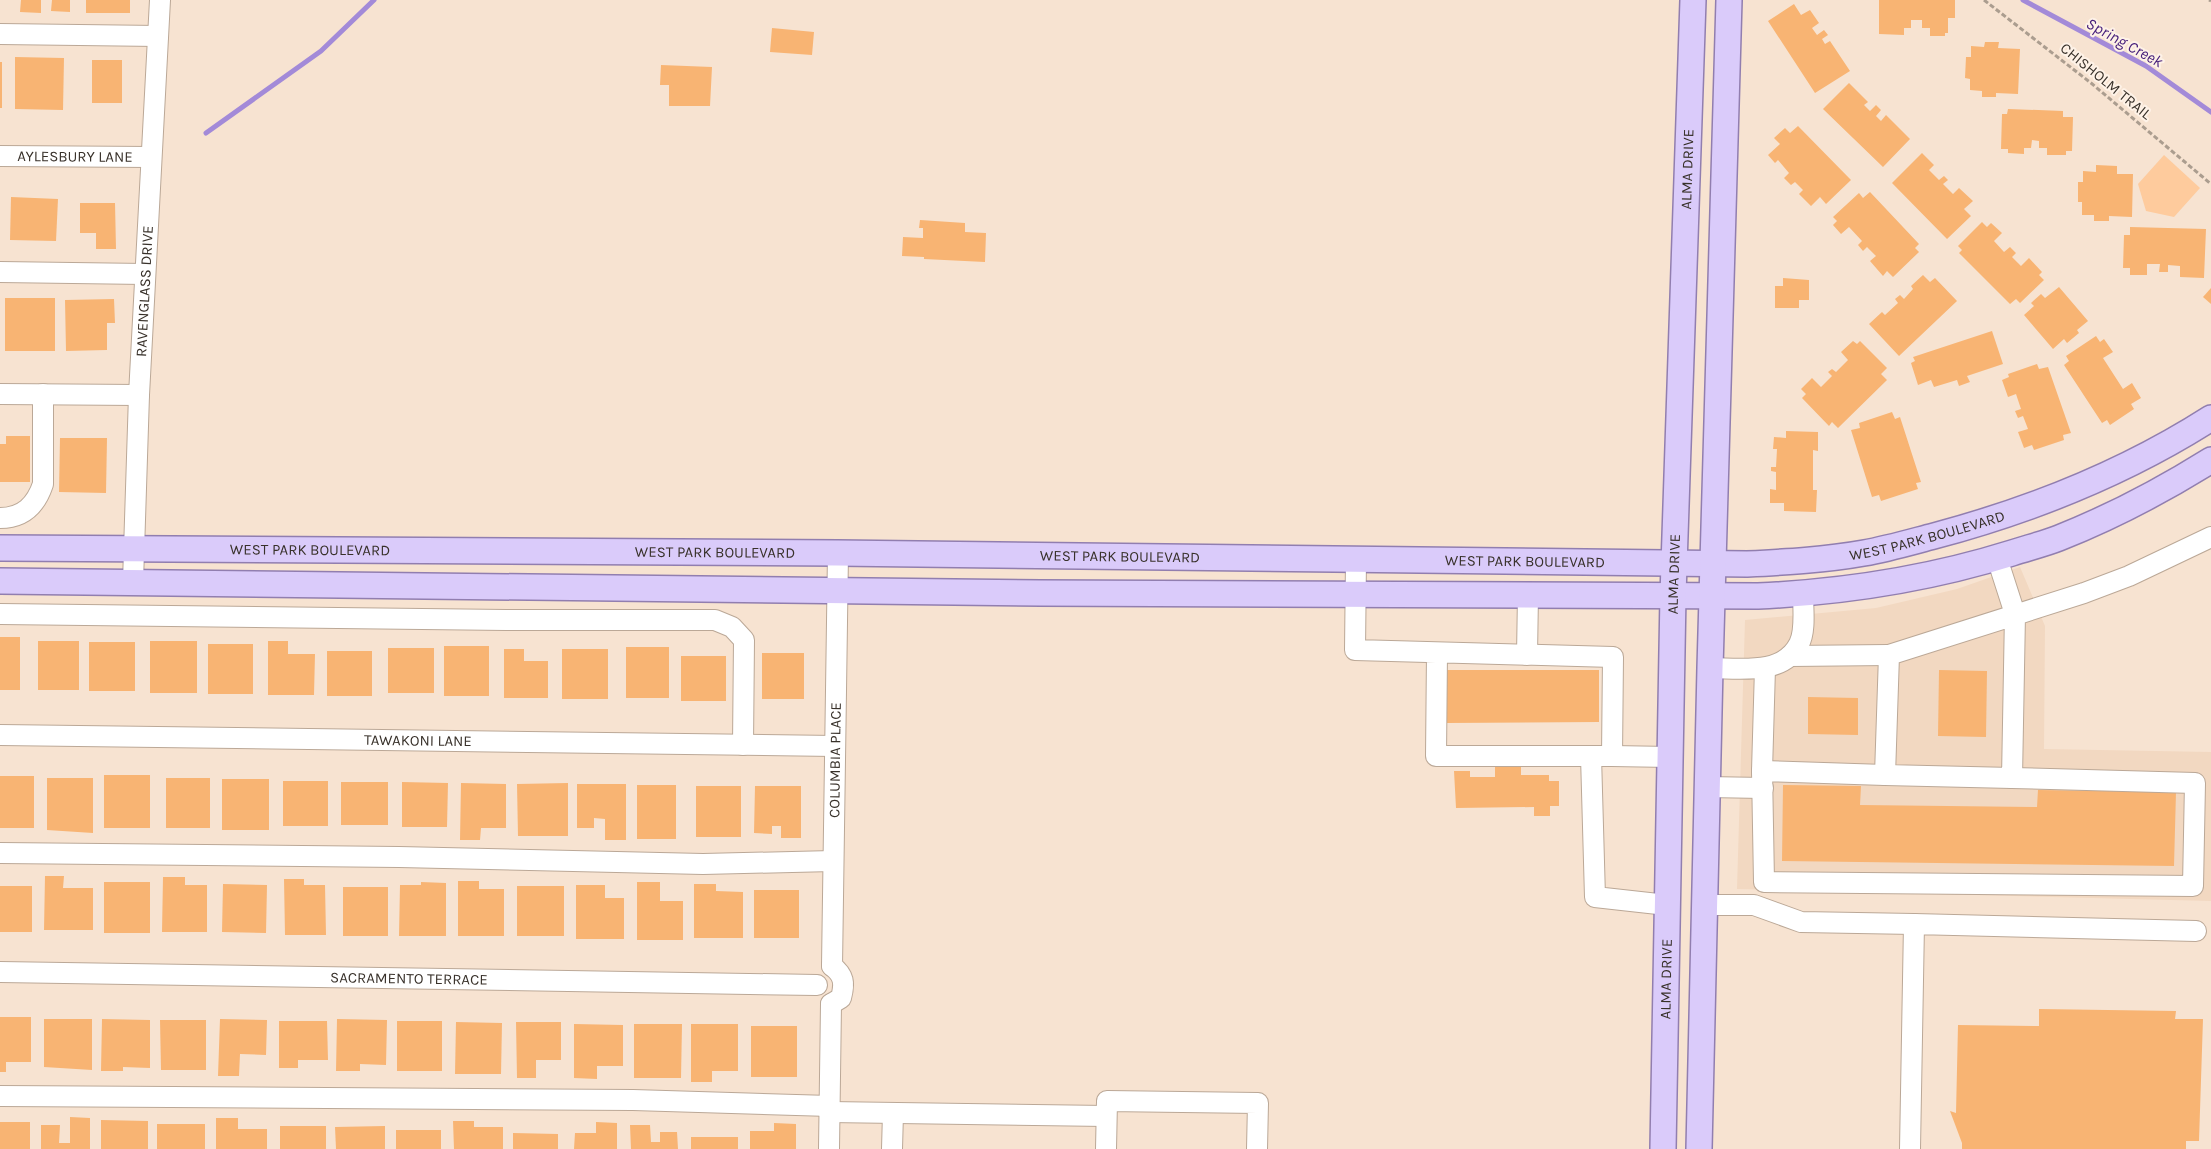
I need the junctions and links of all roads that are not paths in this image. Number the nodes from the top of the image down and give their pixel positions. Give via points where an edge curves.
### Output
1 (160, 0) edge
2 (1693, 0) edge
3 (1729, 0) edge
4 (0, 34) edge
5 (158, 36) junction
6 (0, 156) edge
7 (151, 157) junction
8 (1725, 168) junction
9 (1688, 169) junction
10 (0, 272) edge
11 (145, 274) junction
12 (0, 394) edge
13 (43, 394) junction
14 (139, 395) junction
15 (2208, 426) edge
16 (2211, 460) edge
17 (0, 518) edge
18 (2211, 537) edge
19 (0, 548) edge
20 (133, 550) junction
21 (838, 553) junction
22 (1997, 558) junction
23 (1356, 560) junction
24 (1675, 562) junction
25 (1713, 563) junction
26 (0, 581) edge
27 (133, 582) junction
28 (838, 590) junction
29 (1673, 594) junction
30 (1803, 594) junction
31 (1356, 595) junction
32 (1528, 595) junction
33 (1712, 596) junction
34 (0, 614) edge
35 (2015, 614) junction
36 (1437, 653) junction
37 (1527, 655) junction
38 (1889, 655) junction
39 (1790, 656) junction
40 (1710, 668) junction
41 (1765, 668) junction
42 (0, 735) edge
43 (743, 745) junction
44 (835, 746) junction
45 (1591, 756) junction
46 (1612, 756) junction
47 (1670, 757) junction
48 (1885, 776) junction
49 (2012, 778) junction
50 (1763, 780) junction
51 (1707, 787) junction
52 (0, 853) edge
53 (833, 861) junction
54 (1667, 905) junction
55 (1704, 905) junction
56 (1914, 924) junction
57 (2196, 931) dead end
58 (832, 966) junction
59 (0, 972) edge
60 (817, 985) junction
61 (831, 1004) junction
62 (0, 1096) edge
63 (830, 1109) junction
64 (893, 1112) junction
65 (1106, 1116) junction
66 (829, 1149) edge
67 (892, 1149) edge
68 (1106, 1149) edge
69 (1257, 1149) edge
70 (1663, 1149) edge
71 (1699, 1149) edge
72 (1910, 1149) edge

1 - 5 street, RAVENGLASS DRIVE
2 - 9 main road, ALMA DRIVE
3 - 8 main road
4 - 5 street
5 - 7 street, RAVENGLASS DRIVE
6 - 7 street, AYLESBURY LANE
7 - 11 street, RAVENGLASS DRIVE
8 - 9 main road
8 - 25 main road
9 - 24 main road, ALMA DRIVE
10 - 11 street
11 - 14 street, RAVENGLASS DRIVE
12 - 13 street
13 - 14 street
13 - 17 street via 43,484 40,493 29,510
14 - 20 street, RAVENGLASS DRIVE
15 - 25 main road, WEST PARK BOULEVARD via 2089,484 1958,530 1848,556 1747,564
16 - 22 main road via 2174,483 2058,538
18 - 35 street via 2129,576
19 - 20 main road, WEST PARK BOULEVARD
20 - 21 main road, WEST PARK BOULEVARD
20 - 27 street, RAVENGLASS DRIVE
21 - 23 main road, WEST PARK BOULEVARD
21 - 28 street, COLUMBIA PLACE
22 - 30 main road via 1898,582
22 - 35 street
23 - 24 main road, WEST PARK BOULEVARD
23 - 31 street
24 - 25 main road, WEST PARK BOULEVARD
24 - 29 main road, ALMA DRIVE
25 - 33 main road
26 - 27 main road
27 - 28 main road
28 - 31 main road
28 - 44 street, COLUMBIA PLACE
29 - 32 main road
29 - 33 main road
29 - 47 main road, ALMA DRIVE
30 - 33 main road
30 - 39 street via 1802,633 1799,645
31 - 32 main road
31 - 36 street via 1355,650
32 - 37 street
33 - 40 main road
34 - 43 street via 715,620 732,628 744,640
35 - 38 street
35 - 49 street
36 - 37 street
36 - 45 street via 1436,756
37 - 46 street via 1613,657
38 - 39 street
38 - 48 street
39 - 41 street via 1778,665
40 - 41 street
40 - 51 main road
41 - 50 street
42 - 43 street, TAWAKONI LANE
43 - 44 street, TAWAKONI LANE
44 - 53 street, COLUMBIA PLACE
45 - 46 street
45 - 54 street via 1595,897
46 - 47 street
47 - 54 main road, ALMA DRIVE
48 - 49 street
48 - 50 street
49 - 50 street via 2195,783 2193,886 1764,882
50 - 51 street
51 - 55 main road
52 - 53 street via 703,864
53 - 58 street, COLUMBIA PLACE
54 - 55 main road
54 - 70 main road, ALMA DRIVE
55 - 56 street via 1754,905 1801,922
55 - 71 main road
56 - 57 street
56 - 72 street
58 - 60 street via 822,973
58 - 61 street, COLUMBIA PLACE via 840,973 844,985 841,998
59 - 60 street, SACRAMENTO TERRACE
60 - 61 street via 821,998
61 - 63 street
62 - 63 street via 633,1100
63 - 64 street
63 - 66 street
64 - 65 street
64 - 67 street
65 - 68 street
65 - 69 street via 1107,1101 1258,1103

